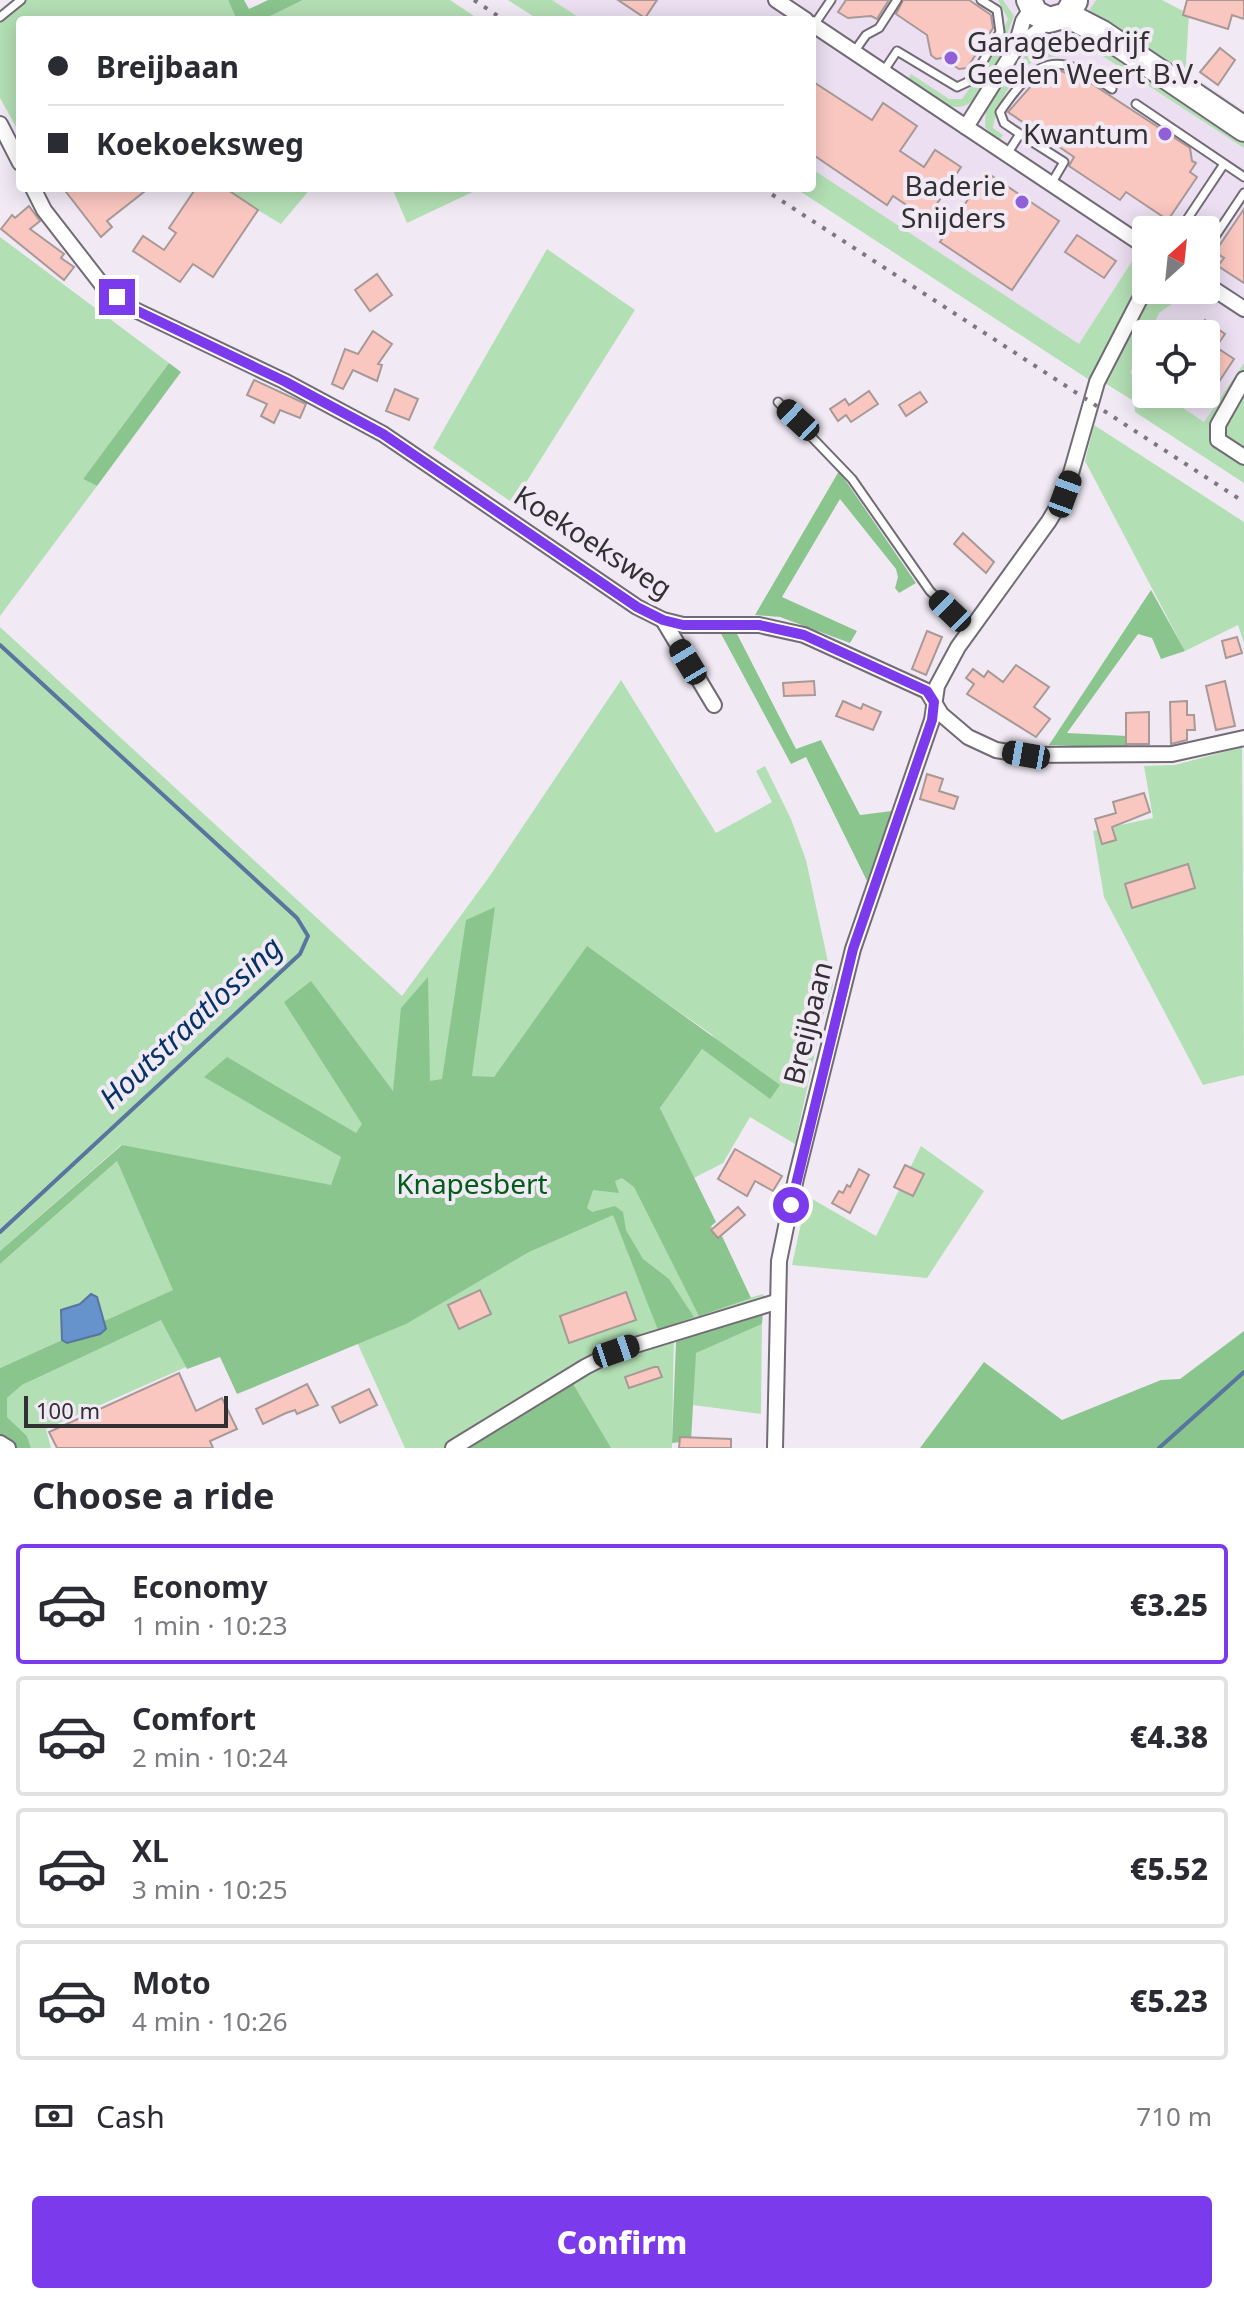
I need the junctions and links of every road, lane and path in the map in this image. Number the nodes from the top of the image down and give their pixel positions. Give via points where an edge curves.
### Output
1 (21, 0) edge
2 (776, 0) edge
3 (831, 0) edge
4 (897, 0) edge
5 (981, 0) edge
6 (1054, 8) edge
7 (800, 16) edge
8 (0, 17) edge
9 (816, 17) edge
10 (816, 26) edge
11 (854, 52) junction
12 (883, 72) junction
13 (1112, 89) dead end
14 (1136, 104) dead end
15 (0, 124) edge
16 (966, 127) junction
17 (1244, 129) edge
18 (1020, 134) junction
19 (1007, 154) junction
20 (16, 155) edge
21 (1224, 164) junction
22 (1244, 177) edge
23 (1051, 184) junction
24 (35, 192) edge
25 (1244, 193) edge
26 (1189, 216) edge
27 (1220, 229) edge
28 (1132, 238) edge
29 (1220, 293) edge
30 (1137, 304) edge
31 (1244, 309) edge
32 (1244, 379) edge
33 (778, 402) dead end
34 (1244, 457) edge
35 (663, 620) junction
36 (970, 630) junction
37 (934, 702) junction
38 (714, 705) dead end
39 (1244, 738) edge
40 (776, 1302) junction
41 (0, 1443) edge
42 (8, 1448) edge
43 (453, 1448) edge
44 (775, 1448) edge

1 - 8 lane
2 - 7 street
3 - 9 lane
4 - 11 lane
5 - 12 lane via 997,10 1000,32 972,80 957,87 897,51
6 - 16 street via 1023,21 1015,49
6 - 17 main road via 1102,33
10 - 11 street
11 - 12 street
12 - 16 street
13 - 18 lane via 1067,65 1032,71 1000,112 1004,123
14 - 21 lane
15 - 20 street
16 - 19 street
18 - 19 lane
18 - 23 lane via 1064,162
19 - 23 street
21 - 22 lane
21 - 26 lane
23 - 28 street
24 - 35 street, Koekoeksweg via 103,286 131,308 383,434
25 - 27 lane
29 - 31 street
30 - 36 street, Breijbaan via 1097,382 1065,494
32 - 34 street via 1218,425 1218,440
33 - 36 lane via 852,479 930,591
35 - 37 street, Koekoeksweg via 759,625 804,635 927,691
35 - 38 street
36 - 37 street, Breijbaan via 937,686
37 - 39 street, Koekoeksweg via 968,737 996,750 1026,755 1172,754
37 - 40 street, Breijbaan via 853,949 796,1178
40 - 43 street via 616,1351
40 - 44 street, Breijbaan
41 - 42 street

